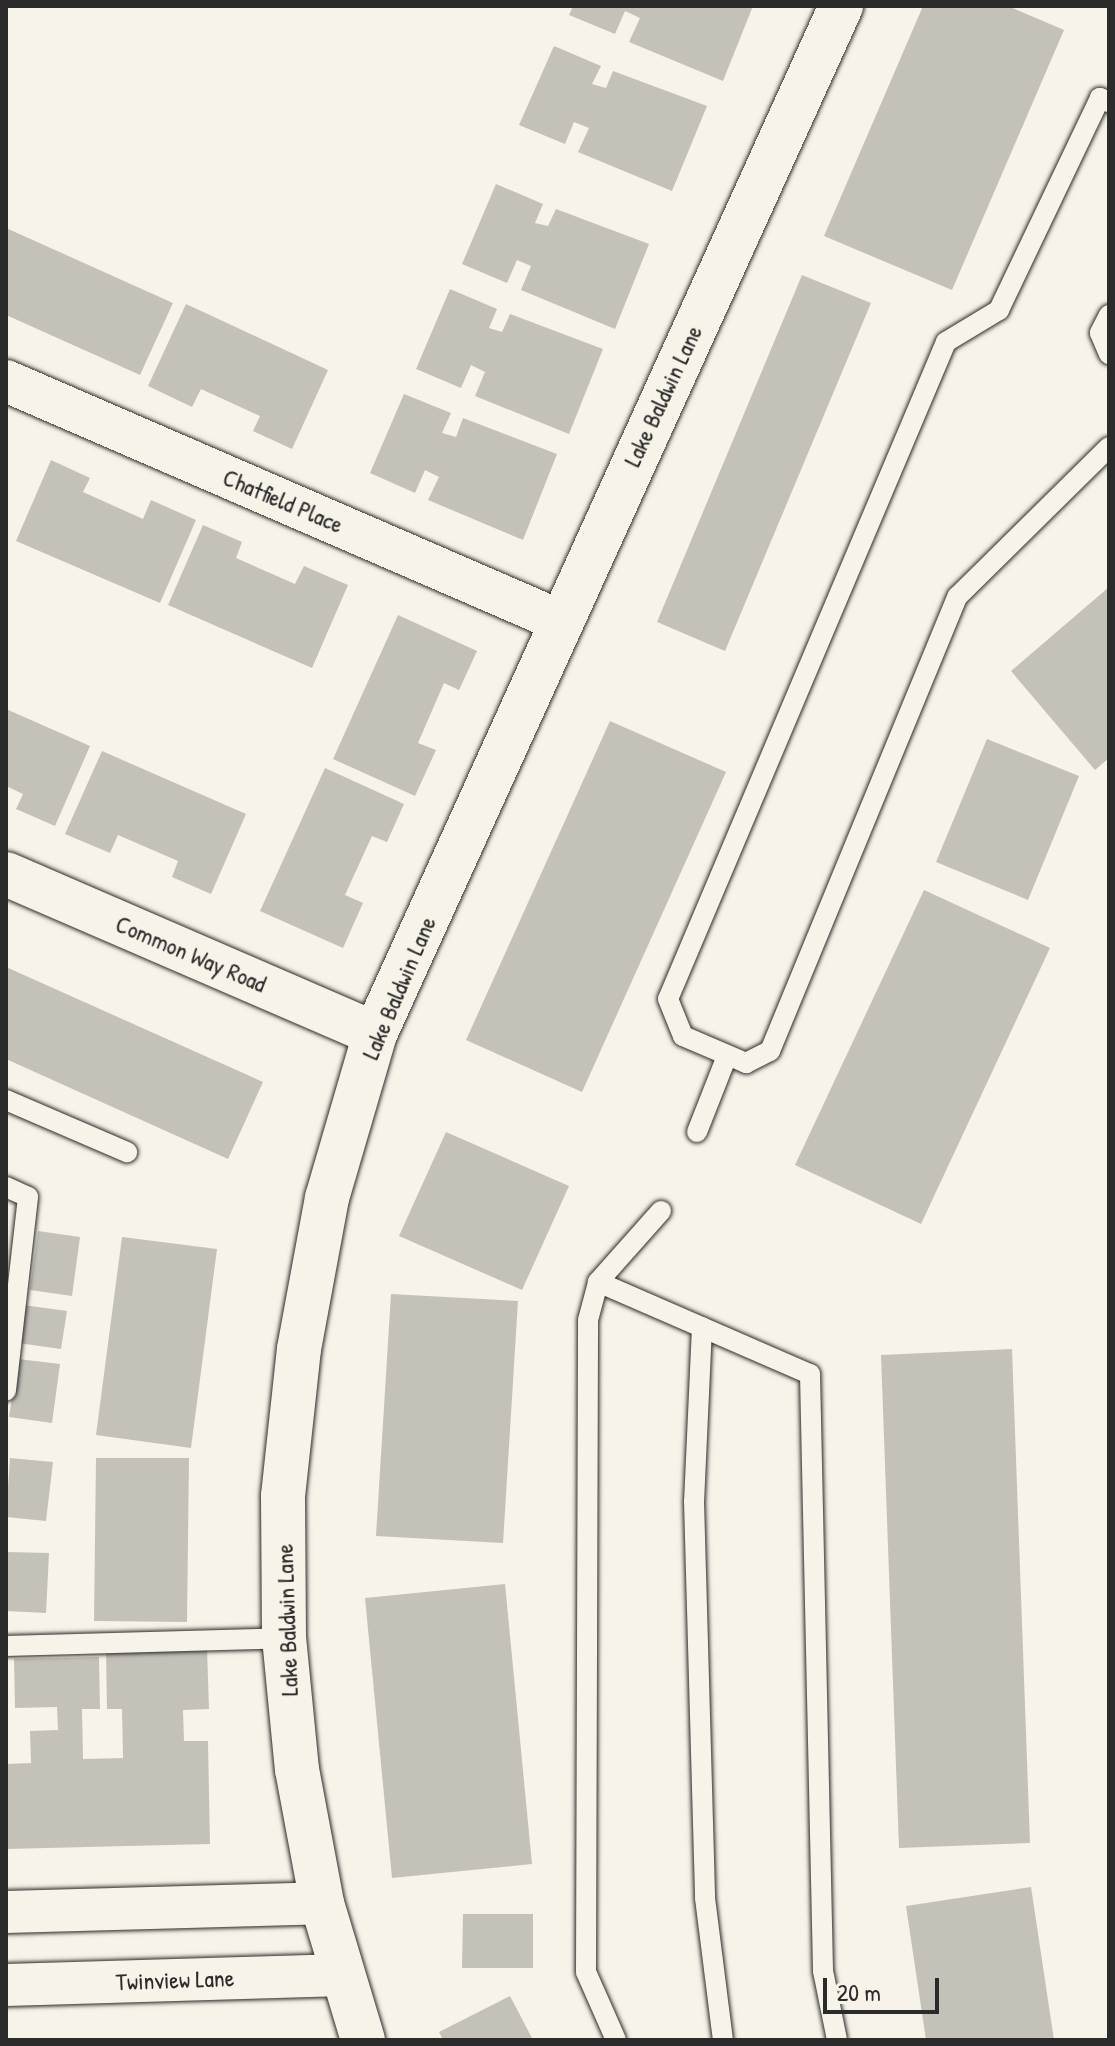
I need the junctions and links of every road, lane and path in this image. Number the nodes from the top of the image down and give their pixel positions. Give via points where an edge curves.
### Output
1 (841, 6) edge
2 (1109, 102) edge
3 (1109, 315) edge
4 (1109, 354) edge
5 (6, 381) edge
6 (1109, 447) edge
7 (560, 621) junction
8 (6, 874) edge
9 (375, 1034) junction
10 (727, 1056) junction
11 (6, 1100) edge
12 (697, 1132) dead end
13 (127, 1152) dead end
14 (6, 1187) edge
15 (661, 1211) dead end
16 (598, 1282) junction
17 (702, 1327) junction
18 (6, 1391) edge
19 (284, 1638) junction
20 (6, 1646) edge
21 (322, 1903) junction
22 (6, 1912) edge
23 (344, 1975) junction
24 (6, 1985) edge
25 (363, 2040) edge
26 (616, 2040) edge
27 (723, 2040) edge
28 (837, 2040) edge

1 - 7 street, Lake Baldwin Lane
2 - 10 lane via 1100,98 999,310 946,342 668,999 683,1036
3 - 4 lane via 1100,333
5 - 7 street, Chatfield Place
6 - 10 lane via 958,596 770,1051 746,1063
7 - 9 street, Lake Baldwin Lane
8 - 9 street, Common Way Road
9 - 19 street, Lake Baldwin Lane via 327,1198 299,1349 283,1496
10 - 12 lane
11 - 13 lane
14 - 18 lane via 28,1197
15 - 16 lane
16 - 17 lane
16 - 26 lane via 588,1320 586,1972
17 - 27 lane via 694,1501 705,1898
17 - 28 lane via 810,1374 823,1971
19 - 20 lane
19 - 21 street, Lake Baldwin Lane via 297,1770
21 - 22 street
21 - 23 street, Lake Baldwin Lane
23 - 24 street, Twinview Lane
23 - 25 street, Lake Baldwin Lane

